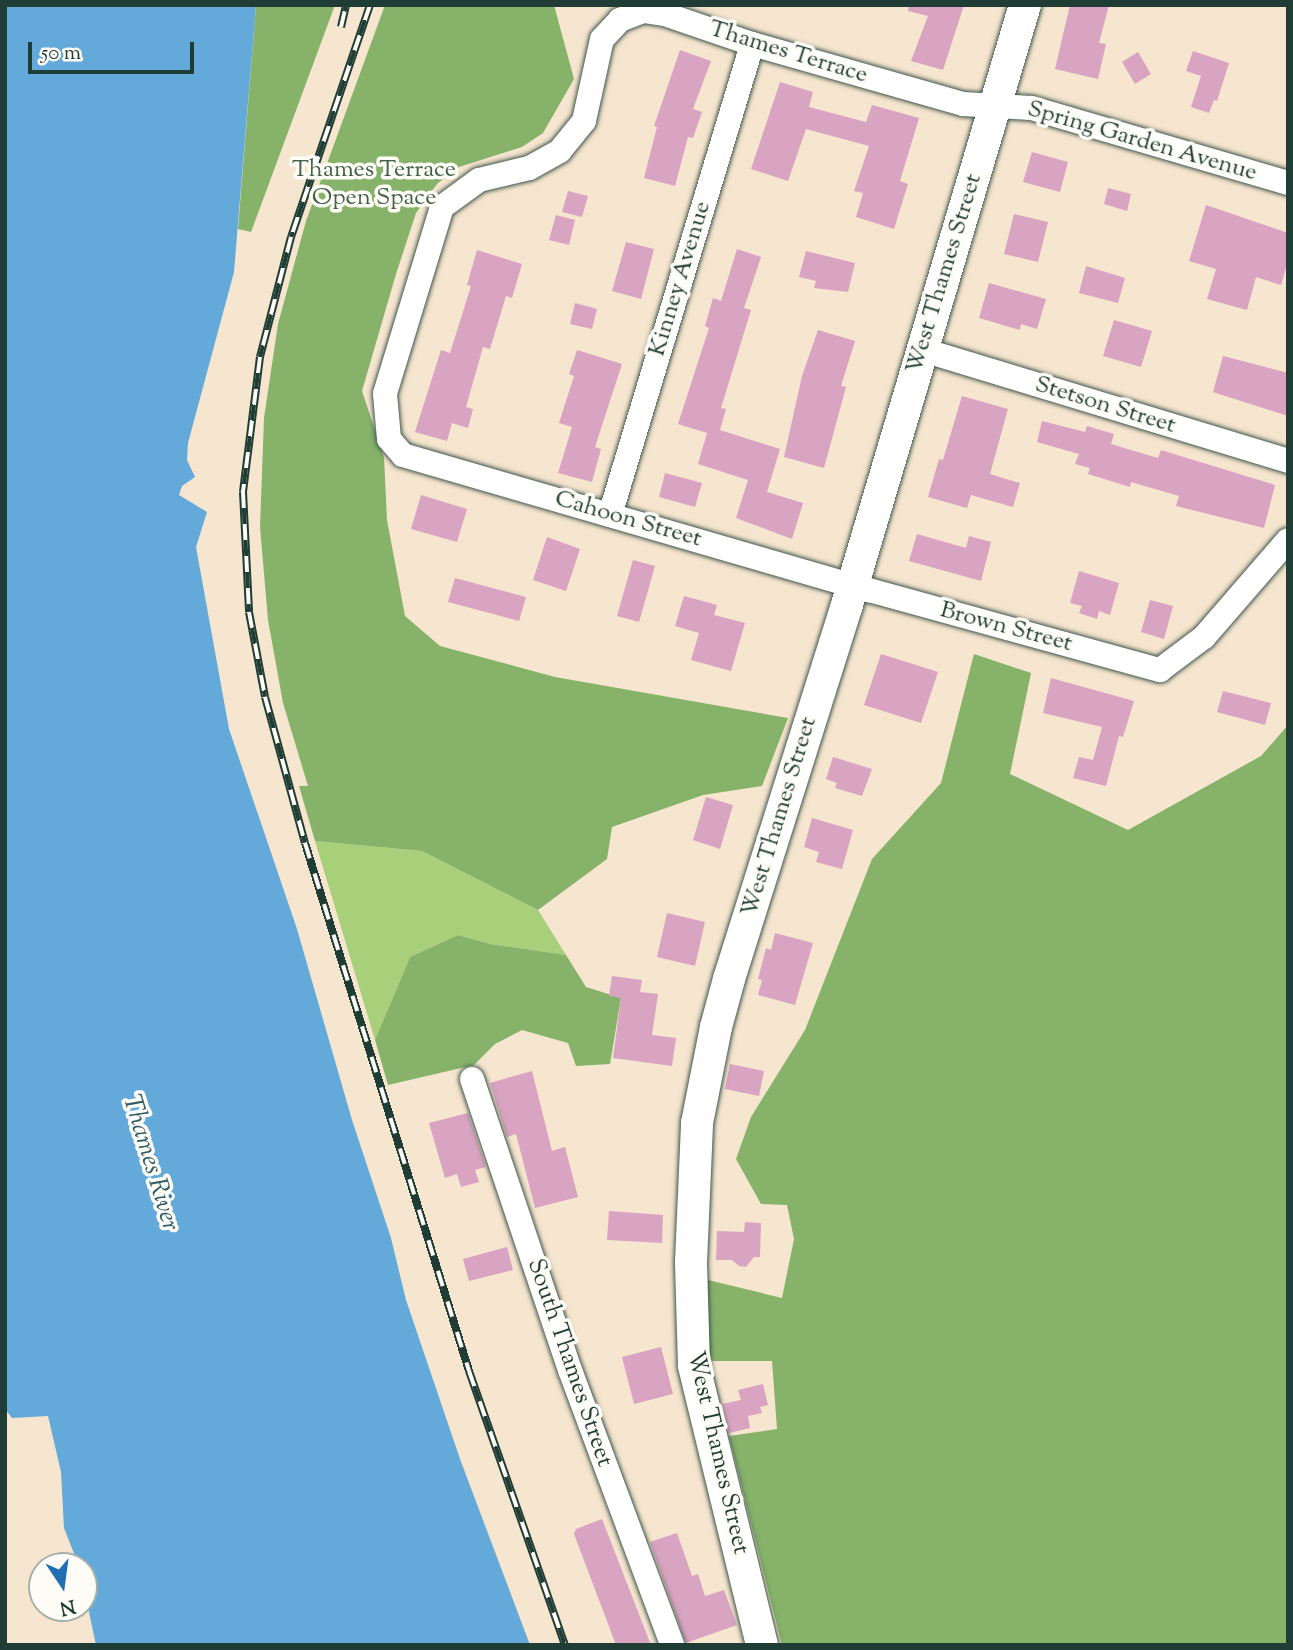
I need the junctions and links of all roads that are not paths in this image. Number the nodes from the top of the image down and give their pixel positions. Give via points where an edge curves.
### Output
1 (1025, 5) edge
2 (752, 44) junction
3 (996, 104) junction
4 (1288, 183) edge
5 (923, 350) junction
6 (403, 455) joint
7 (1288, 461) edge
8 (610, 515) junction
9 (1288, 540) edge
10 (853, 585) junction
11 (472, 1080) dead end
12 (673, 1645) edge
13 (762, 1645) edge

1 - 3 main road, West Thames Street
2 - 3 street, Thames Terrace via 963,103
2 - 6 street, Thames Terrace via 665,14 643,11 620,20 602,39 583,121 566,144 529,168 479,180 442,207 385,394 389,439
2 - 8 street, Kinney Avenue
3 - 4 street, Spring Garden Avenue via 1031,108
3 - 5 main road, West Thames Street
5 - 7 street, Stetson Street
5 - 10 main road, West Thames Street
6 - 8 street, Cahoon Street
8 - 10 street, Cahoon Street
9 - 10 street, Brown Street via 1204,638 1160,670
10 - 13 main road, West Thames Street via 729,979 697,1123 691,1262 694,1365
11 - 12 street, South Thames Street via 570,1370

